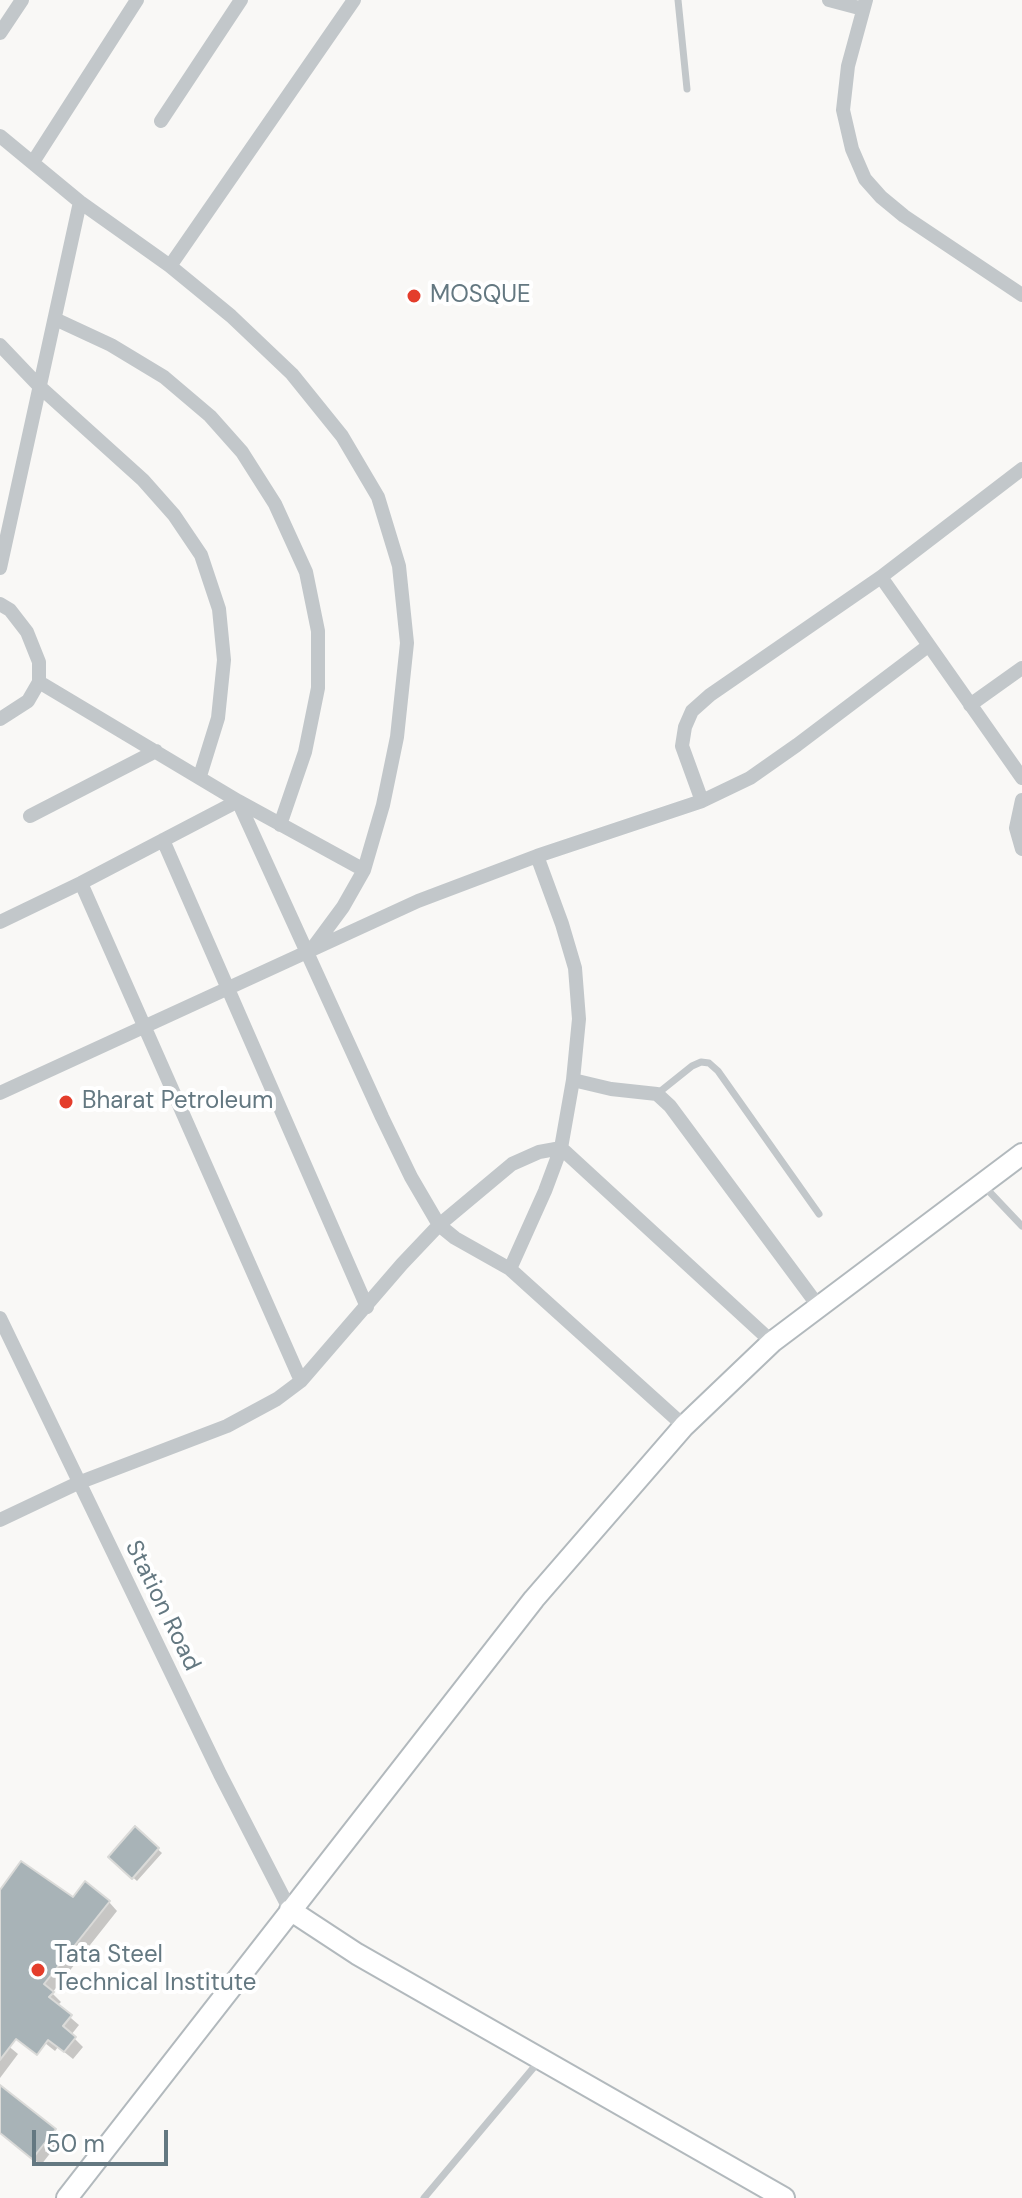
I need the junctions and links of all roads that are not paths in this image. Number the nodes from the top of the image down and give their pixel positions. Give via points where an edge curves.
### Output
1 (22, 0) edge
2 (137, 0) edge
3 (241, 0) edge
4 (354, 0) edge
5 (678, 0) edge
6 (829, 0) edge
7 (864, 4) edge
8 (0, 33) edge
9 (687, 89) dead end
10 (161, 121) dead end
11 (0, 136) edge
12 (33, 162) junction
13 (80, 202) junction
14 (170, 266) junction
15 (1022, 295) edge
16 (55, 319) junction
17 (0, 345) edge
18 (40, 387) junction
19 (1022, 469) edge
20 (7, 508) edge
21 (0, 568) edge
22 (881, 577) junction
23 (0, 604) edge
24 (928, 646) junction
25 (1022, 668) edge
26 (39, 682) junction
27 (970, 705) junction
28 (0, 719) edge
29 (156, 751) junction
30 (200, 776) junction
31 (1022, 778) edge
32 (1022, 800) edge
33 (238, 801) junction
34 (702, 801) junction
35 (30, 816) dead end
36 (280, 825) junction
37 (163, 840) junction
38 (1022, 849) edge
39 (537, 856) junction
40 (364, 870) junction
41 (81, 883) junction
42 (0, 922) edge
43 (309, 952) junction
44 (226, 987) junction
45 (145, 1025) junction
46 (573, 1080) junction
47 (0, 1093) edge
48 (657, 1094) junction
49 (561, 1148) junction
50 (1022, 1154) edge
51 (981, 1183) junction
52 (819, 1214) dead end
53 (439, 1225) junction
54 (1022, 1226) edge
55 (510, 1269) junction
56 (367, 1307) junction
57 (819, 1307) junction
58 (0, 1318) edge
59 (772, 1342) junction
60 (301, 1381) junction
61 (684, 1426) junction
62 (78, 1483) junction
63 (0, 1520) edge
64 (290, 1910) junction
65 (541, 2058) junction
66 (67, 2198) edge
67 (424, 2198) edge
68 (784, 2198) edge

1 - 8 street
2 - 12 street
3 - 10 street
4 - 14 street
5 - 9 lane
6 - 7 street
7 - 15 street via 843,110 865,179 904,216
11 - 12 street
12 - 13 street
13 - 14 street
13 - 16 street
14 - 40 street via 292,374 342,436 378,497 399,566 407,643 397,737
16 - 18 street
16 - 36 street via 164,377 210,416 242,452 275,504 306,572 318,631 318,688 305,752
17 - 18 street
18 - 20 street
18 - 30 street via 143,480 201,555 219,609 224,660 218,718
19 - 22 street
20 - 21 street
22 - 24 street
22 - 34 street via 692,711 682,746
23 - 26 street via 27,632 39,662
24 - 27 street
24 - 34 street via 750,778
25 - 27 street
26 - 28 street via 28,701
26 - 29 street
27 - 31 street
29 - 30 street
29 - 35 street
30 - 33 street
32 - 38 street via 1016,828
33 - 36 street
33 - 37 street
33 - 43 street
34 - 39 street
36 - 40 street
37 - 41 street
37 - 44 street
39 - 43 street via 418,901
39 - 46 street via 575,968 579,1019
40 - 43 street
41 - 42 street
41 - 45 street
43 - 44 street
43 - 53 street via 382,1117
44 - 45 street
44 - 56 street
45 - 47 street
45 - 60 street
46 - 48 street
46 - 49 street
48 - 52 lane via 692,1066 709,1063
48 - 57 street
49 - 53 street via 512,1164
49 - 55 street
49 - 59 street
50 - 51 main road
51 - 54 lane
51 - 57 main road
53 - 55 street
53 - 56 street
55 - 61 street
56 - 60 street
57 - 59 main road
58 - 62 street, Station Road
59 - 61 main road
60 - 62 street via 227,1426
61 - 64 main road via 534,1599
62 - 63 street
62 - 64 street, Station Road
64 - 65 main road
64 - 66 main road
65 - 67 lane
65 - 68 main road

